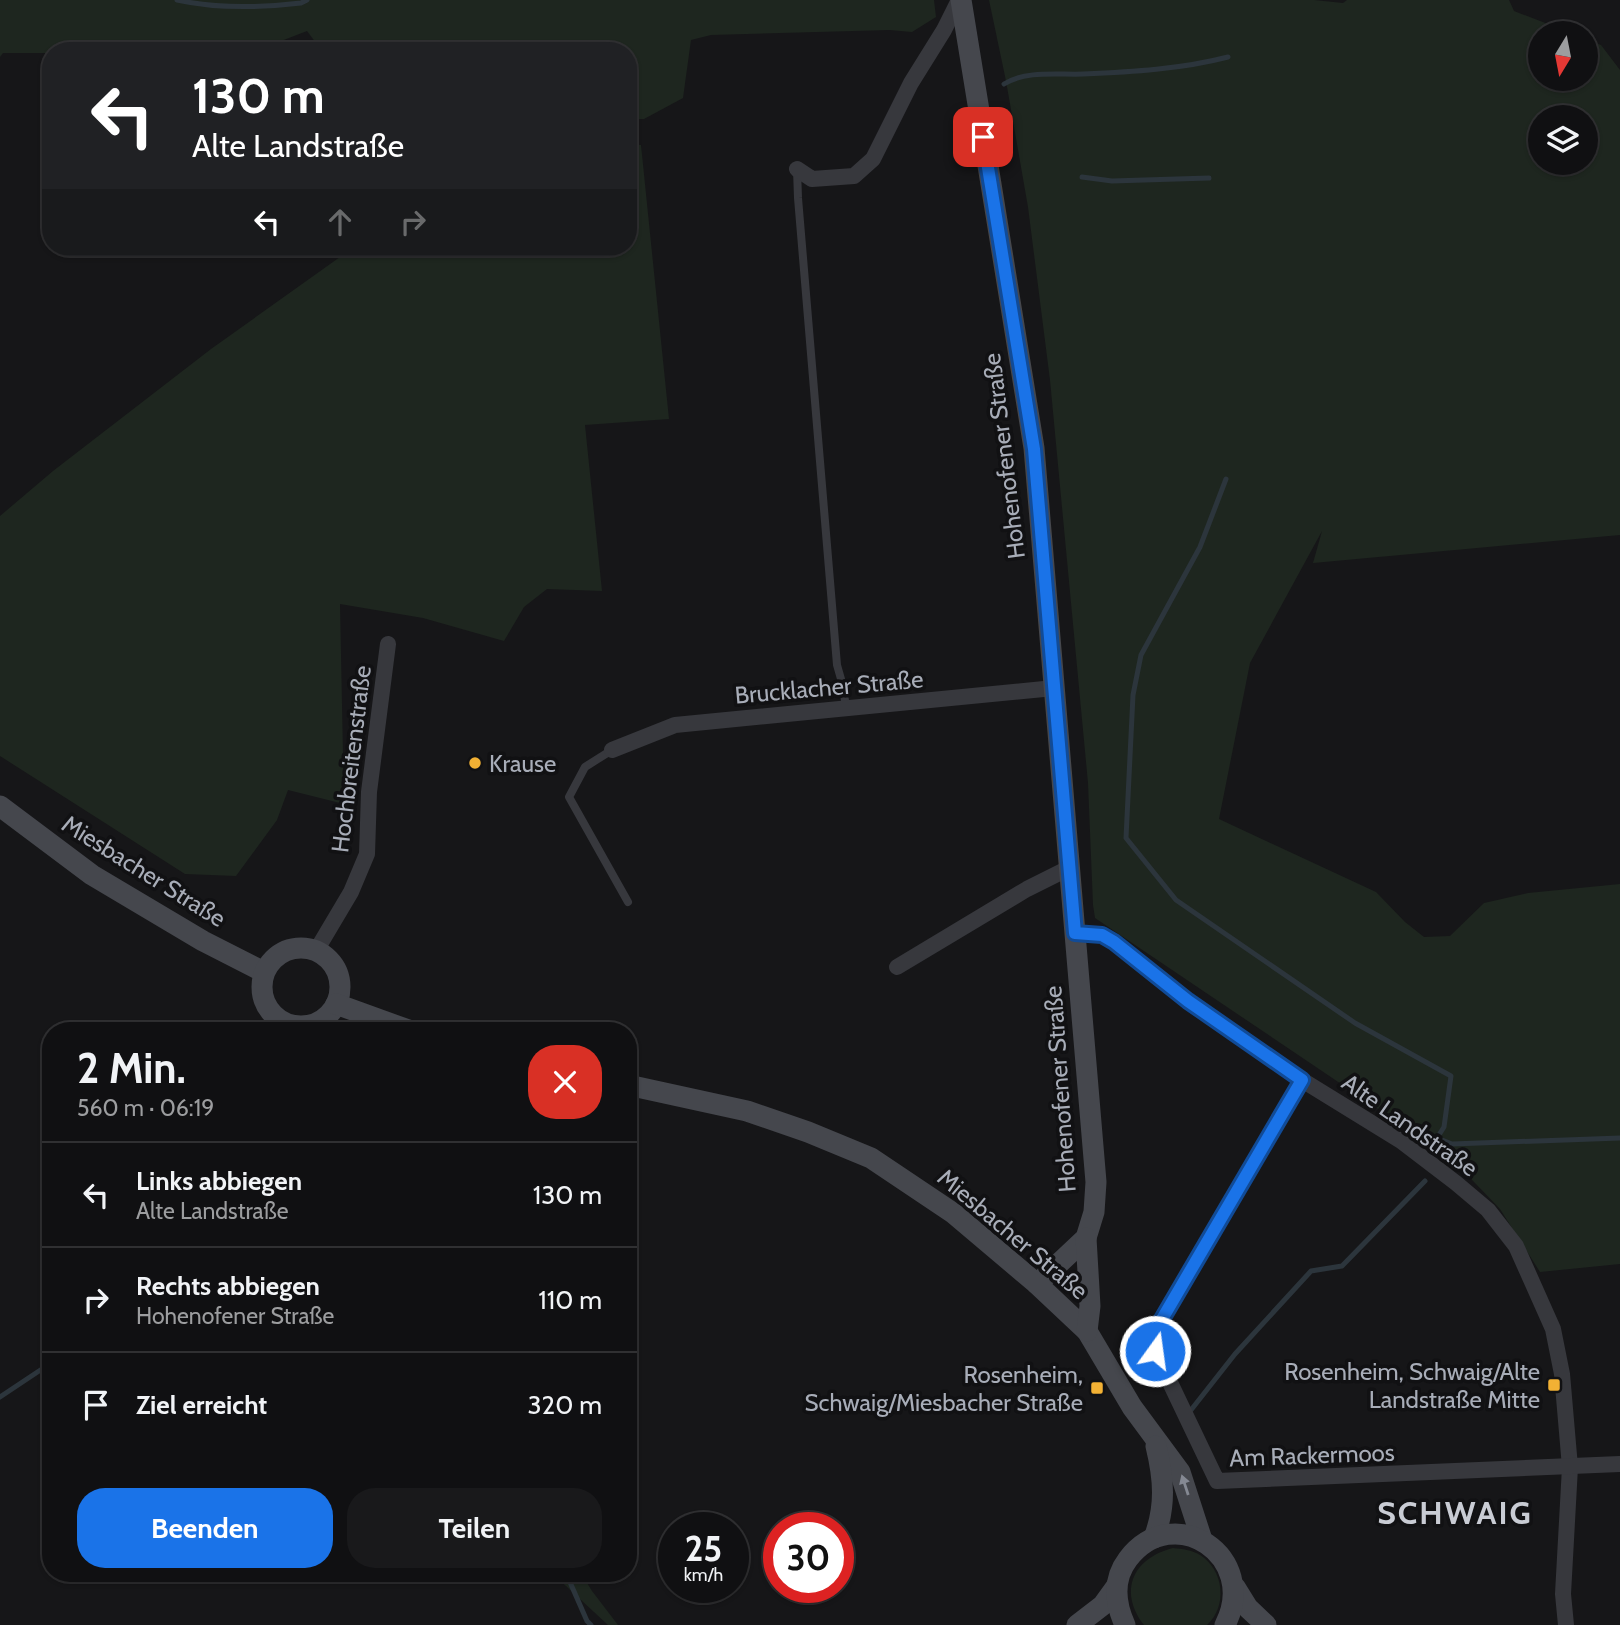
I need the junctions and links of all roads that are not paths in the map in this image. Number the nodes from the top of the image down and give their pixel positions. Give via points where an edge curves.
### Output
1 (960, 0) edge
2 (797, 169) joint
3 (388, 644) dead end
4 (1054, 688) junction
5 (846, 708) junction
6 (612, 750) joint
7 (0, 806) edge
8 (1069, 868) junction
9 (628, 902) dead end
10 (1075, 933) junction
11 (316, 951) junction
12 (897, 967) dead end
13 (264, 972) junction
14 (337, 1004) junction
15 (283, 1022) edge
16 (319, 1022) edge
17 (386, 1022) edge
18 (1302, 1080) junction
19 (637, 1087) edge
20 (1086, 1238) junction
21 (1037, 1284) junction
22 (1087, 1331) junction
23 (1154, 1437) junction
24 (1620, 1464) edge
25 (1570, 1467) junction
26 (1154, 1538) junction
27 (1202, 1540) junction
28 (1116, 1587) junction
29 (1235, 1587) junction
30 (1077, 1625) edge
31 (1125, 1625) edge
32 (1225, 1625) edge
33 (1266, 1625) edge
34 (1566, 1625) edge

1 - 2 street, Hohenofener Straße via 873,159 854,176 813,179
1 - 4 main road, Hohenofener Straße via 1034,449
2 - 5 lane via 837,665
3 - 11 street, Hochbreitenstraße via 369,792 367,854 351,892
4 - 5 street, Brucklacher Straße
4 - 8 main road, Hohenofener Straße
5 - 6 street, Brucklacher Straße via 675,725
6 - 9 lane via 585,767 569,797
7 - 13 main road, Miesbacher Straße via 92,875
8 - 10 main road, Hohenofener Straße
8 - 12 street
10 - 18 street, Alte Landstraße via 1102,935 1114,942 1188,1001
10 - 20 main road, Hohenofener Straße via 1096,1182
11 - 13 main road via 292,949 280,954
11 - 14 main road via 335,968 340,992
13 - 15 main road via 263,999
14 - 16 main road
14 - 17 main road
18 - 25 street, Alte Landstraße via 1401,1141 1456,1183 1488,1210 1516,1246 1553,1329
18 - 25 street, Am Rackermoos via 1158,1326 1155,1351 1217,1481
19 - 21 main road, Miesbacher Straße via 747,1111 871,1158 953,1213
20 - 21 main road
20 - 22 main road, Miesbacher Straße
21 - 22 main road, Miesbacher Straße
22 - 23 main road, Miesbacher Straße
23 - 26 main road, Miesbacher Straße via 1163,1478 1163,1506
27 -> 23 main road, Miesbacher Straße via 1180,1472
24 - 25 street
25 - 34 street, Alte Landstraße via 1563,1594
26 - 27 main road via 1170,1534
26 - 28 main road via 1135,1549 1122,1567
27 - 29 main road via 1218,1552
28 - 30 main road via 1103,1605
28 - 31 main road via 1117,1608
29 - 32 main road via 1233,1610
29 - 33 main road

